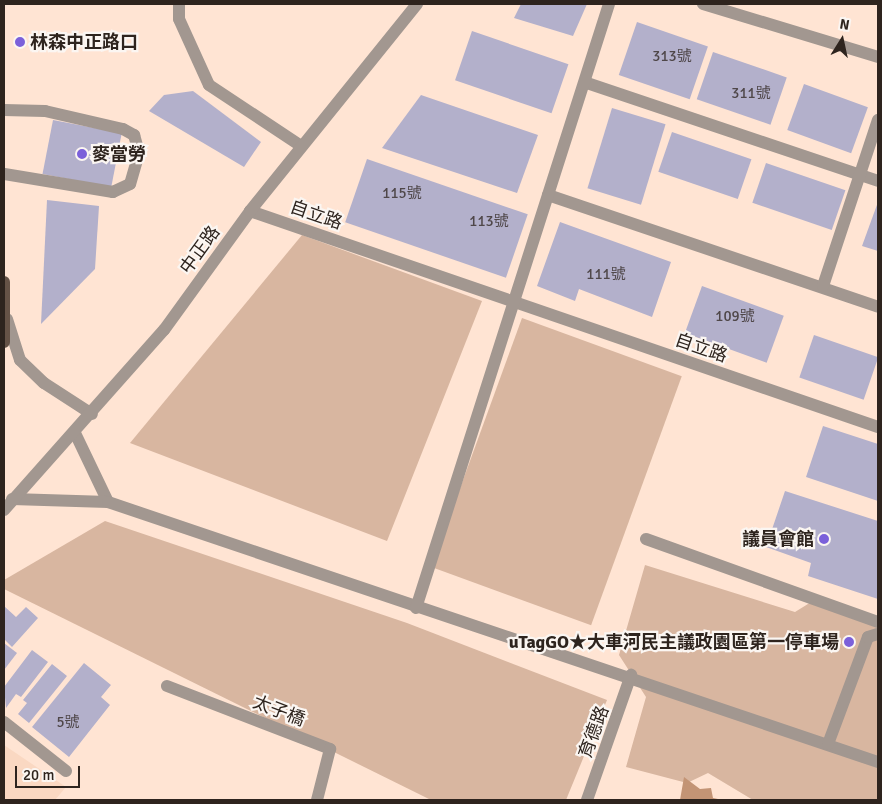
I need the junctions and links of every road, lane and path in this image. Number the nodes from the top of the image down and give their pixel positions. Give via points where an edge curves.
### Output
1 (180, 4) edge
2 (418, 4) edge
3 (609, 4) edge
4 (703, 4) edge
5 (878, 57) edge
6 (587, 84) junction
7 (4, 110) edge
8 (878, 120) edge
9 (301, 146) junction
10 (4, 174) edge
11 (858, 175) junction
12 (878, 181) edge
13 (548, 195) junction
14 (250, 211) junction
15 (4, 282) edge
16 (823, 286) junction
17 (512, 301) junction
18 (878, 307) edge
19 (7, 319) junction
20 (4, 342) edge
21 (92, 414) junction
22 (878, 427) edge
23 (75, 433) junction
24 (12, 499) junction
25 (108, 502) junction
26 (4, 510) edge
27 (646, 539) dead end
28 (416, 608) junction
29 (864, 617) junction
30 (878, 622) edge
31 (873, 636) edge
32 (631, 675) junction
33 (167, 686) dead end
34 (4, 722) edge
35 (828, 744) junction
36 (878, 762) edge
37 (66, 771) dead end
38 (318, 800) edge
39 (587, 800) edge

1 - 9 street via 179,19 209,85
2 - 9 street, 中正路
3 - 6 street
4 - 5 street
6 - 11 street
6 - 13 street
7 - 10 street via 45,111 123,129 134,135 139,153 130,184 113,192
8 - 11 street
9 - 14 street, 中正路
11 - 12 street
11 - 16 street
13 - 16 street
13 - 17 street
14 - 17 street, 自立路
14 - 21 street, 中正路 via 164,330
15 - 19 main road
16 - 18 street
17 - 22 street, 自立路
17 - 28 street
19 - 20 main road
19 - 21 street via 20,360 44,383
21 - 23 street, 中正路
23 - 24 street, 中正路
23 - 25 street
24 - 25 street
24 - 26 street, 中正路
25 - 28 street
27 - 29 street
28 - 32 street
29 - 30 street
29 - 31 street
31 - 35 street
32 - 35 street
32 - 39 street, 育德路
33 - 38 street, 太子橋 via 330,749
34 - 37 street
35 - 36 street

